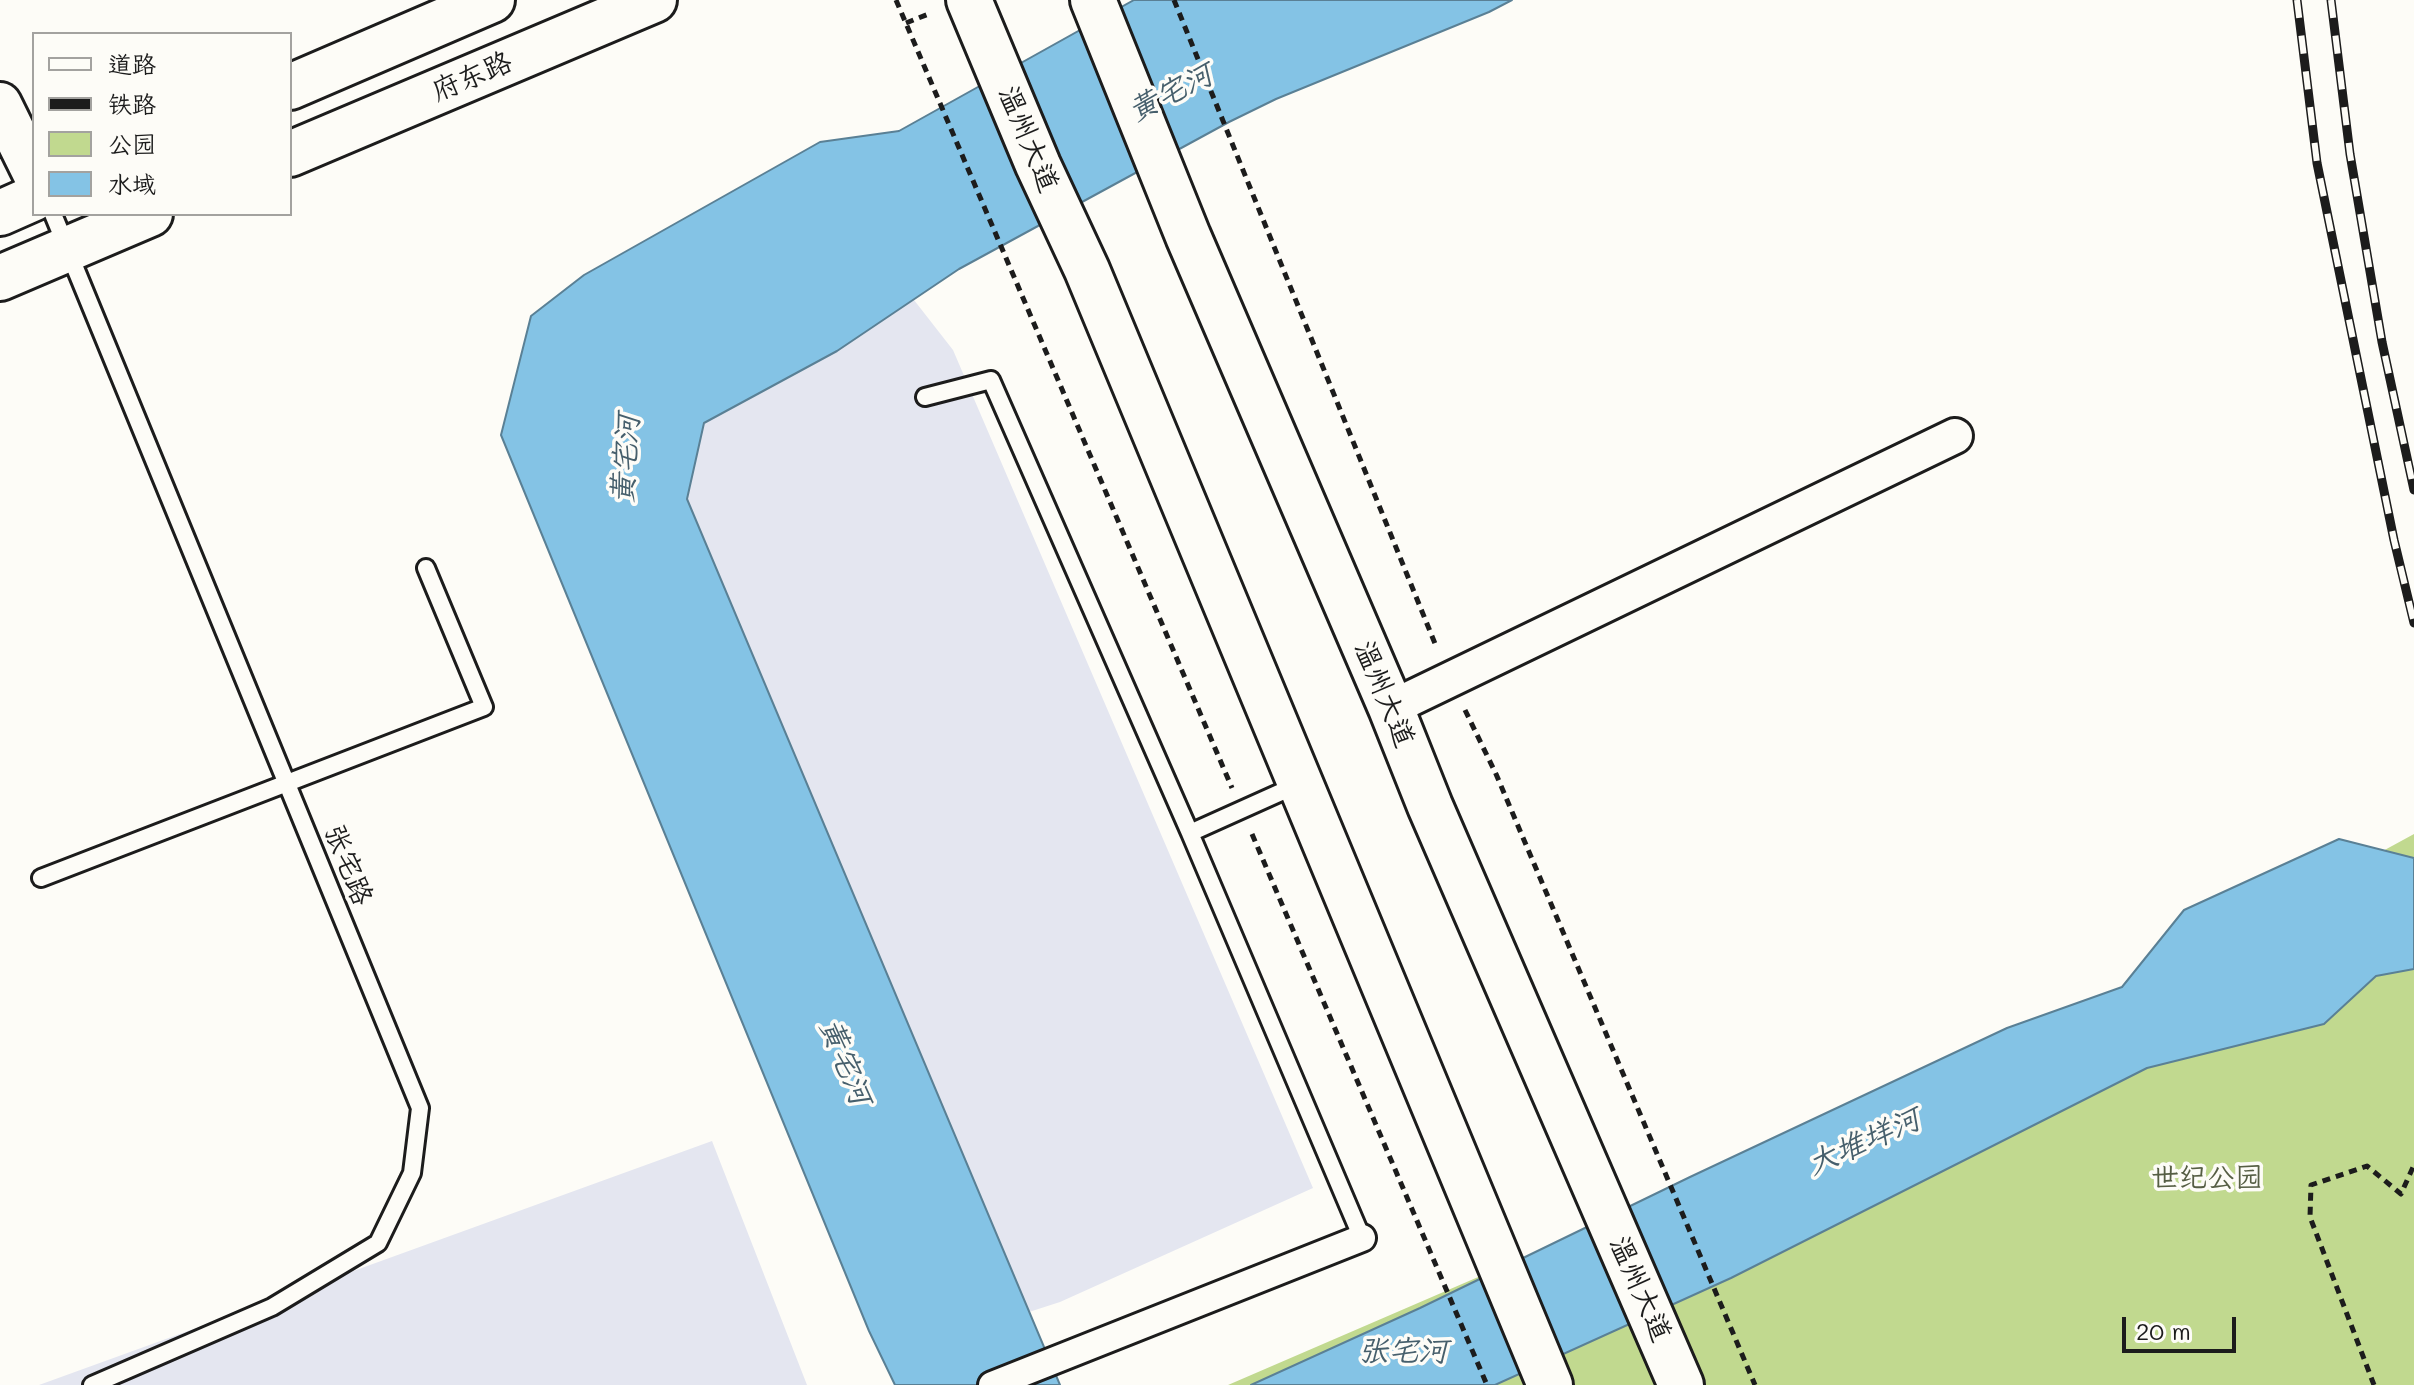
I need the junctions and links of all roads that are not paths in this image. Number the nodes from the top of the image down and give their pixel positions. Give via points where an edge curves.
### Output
1 (492, 0) edge
2 (654, 0) edge
3 (1093, 1) edge
4 (975, 15) edge
5 (292, 86) edge
6 (0, 104) edge
7 (292, 153) edge
8 (32, 169) edge
9 (32, 199) edge
10 (0, 213) edge
11 (140, 216) edge
12 (60, 232) edge
13 (0, 278) edge
14 (925, 397) dead end
15 (1955, 436) dead end
16 (426, 568) dead end
17 (1391, 708) junction
18 (287, 784) junction
19 (1301, 784) junction
20 (1190, 833) junction
21 (41, 878) dead end
22 (1362, 1238) joint
23 (1548, 1380) edge
24 (92, 1385) edge
25 (992, 1385) edge
26 (1681, 1385) edge

1 - 5 main road
2 - 7 main road, 府东路
3 - 17 main road, 温州大道
4 - 19 main road, 温州大道
6 - 8 street
9 - 10 main road
11 - 12 main road
12 - 13 main road
12 - 18 lane, 张宅路
14 - 20 lane via 991,380
15 - 17 street
16 - 18 lane via 484,707
17 - 26 main road, 温州大道
18 - 21 lane
18 - 24 lane, 张宅路 via 420,1108 412,1173 378,1243 272,1307
19 - 20 lane
19 - 23 main road, 温州大道
20 - 22 lane
22 - 25 street

